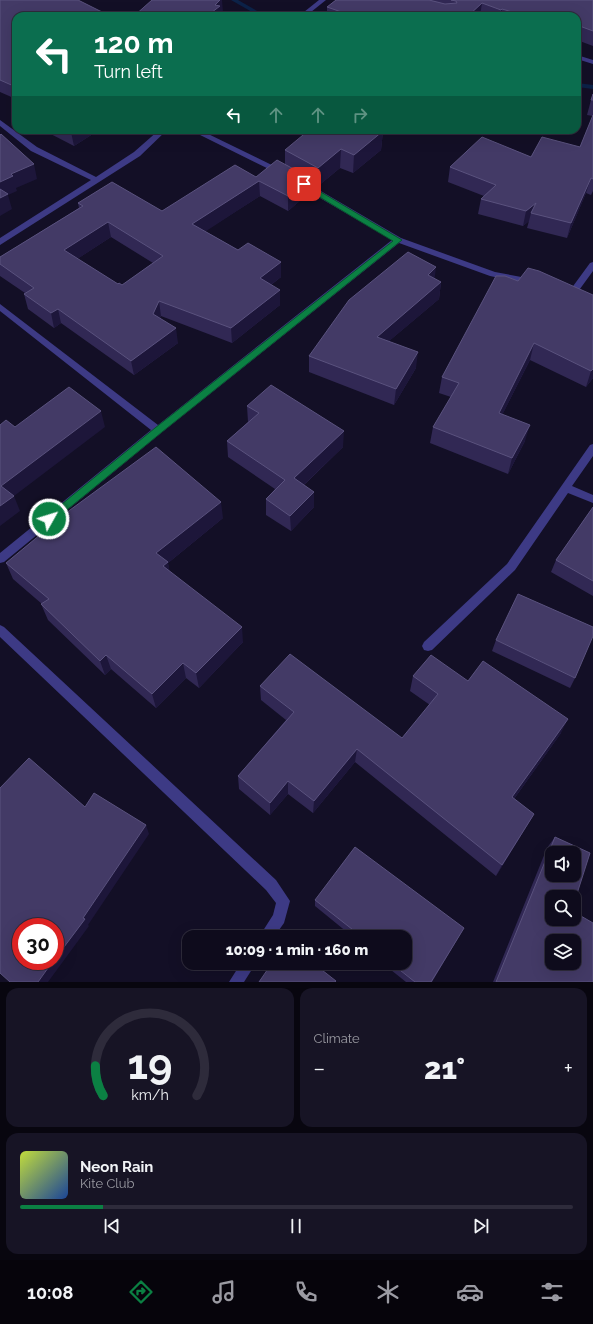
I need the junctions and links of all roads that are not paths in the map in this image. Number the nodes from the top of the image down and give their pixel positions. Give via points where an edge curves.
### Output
1 (323, 0) edge
2 (307, 12) edge
3 (581, 58) edge
4 (593, 62) edge
5 (0, 122) edge
6 (12, 132) edge
7 (15, 134) edge
8 (159, 134) edge
9 (202, 134) edge
10 (96, 180) junction
11 (398, 240) junction
12 (0, 242) edge
13 (593, 265) edge
14 (537, 283) edge
15 (573, 291) edge
16 (0, 307) edge
17 (158, 430) junction
18 (593, 448) edge
19 (566, 488) junction
20 (593, 499) edge
21 (0, 559) edge
22 (0, 630) edge
23 (428, 646) dead end
24 (271, 930) edge
25 (244, 970) edge
26 (236, 982) edge

1 - 2 street
3 - 4 street
5 - 6 street
7 - 10 street via 34,149
8 - 10 street via 137,154
9 - 11 street via 290,176
10 - 12 street
11 - 14 street via 493,274
11 - 17 street
13 - 15 street
16 - 17 street
17 - 21 street
18 - 19 street
19 - 20 street
19 - 23 street via 511,567
22 - 24 street via 271,885 283,901 279,918
25 - 26 street

